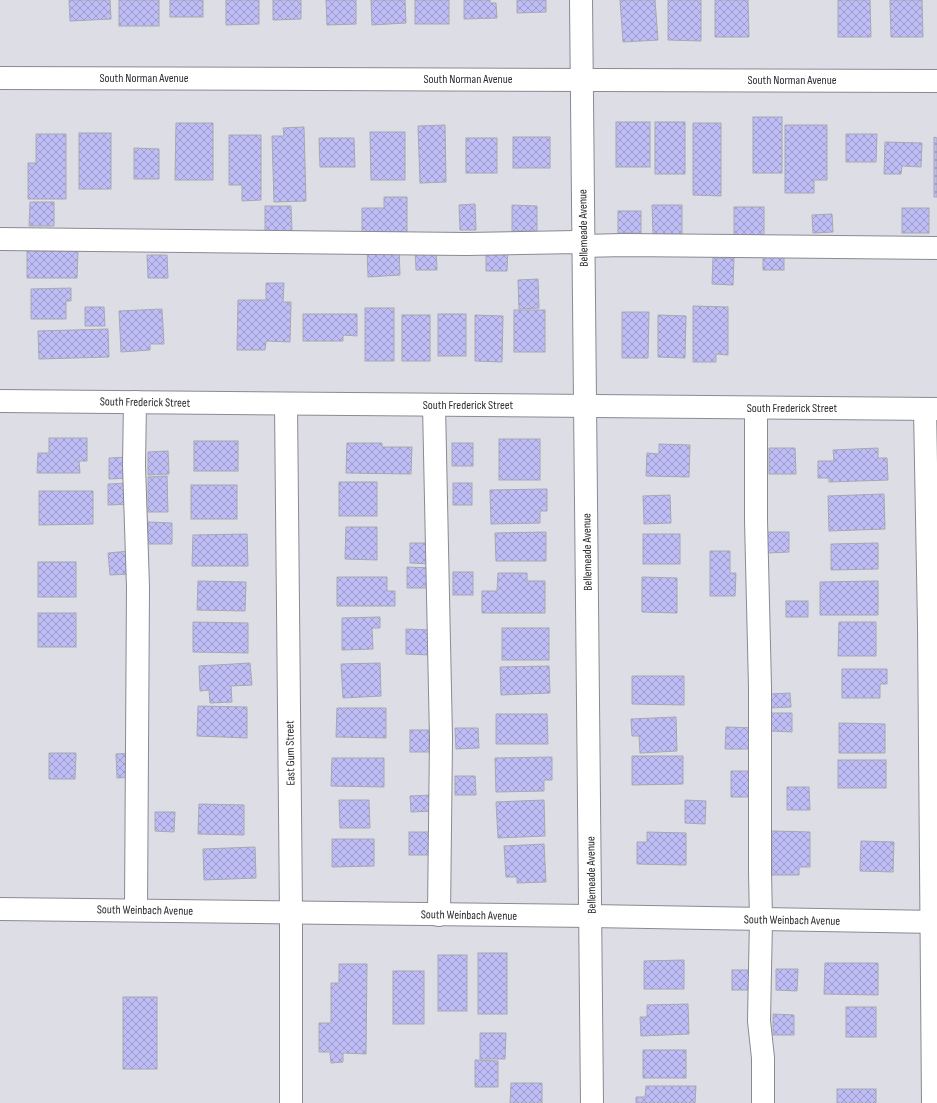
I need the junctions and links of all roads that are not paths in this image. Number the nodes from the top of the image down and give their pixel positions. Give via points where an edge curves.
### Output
1 (581, 0) edge
2 (0, 78) edge
3 (582, 79) junction
4 (937, 81) edge
5 (0, 239) edge
6 (584, 246) junction
7 (937, 248) edge
8 (0, 401) edge
9 (135, 402) junction
10 (286, 404) junction
11 (434, 405) junction
12 (585, 406) junction
13 (756, 408) junction
14 (931, 409) edge
15 (0, 909) edge
16 (136, 910) junction
17 (292, 912) junction
18 (439, 915) junction
19 (591, 916) junction
20 (761, 919) junction
21 (934, 922) edge
22 (291, 1103) edge
23 (592, 1103) edge
24 (763, 1103) edge
25 (933, 1103) edge

1 - 3 street, Bellemeade Avenue
2 - 3 street, South Norman Avenue
3 - 4 street, South Norman Avenue
3 - 6 street, Bellemeade Avenue
5 - 6 street via 466,244 577,242
6 - 7 street
6 - 12 street, Bellemeade Avenue
8 - 9 street, South Frederick Street
9 - 10 street, South Frederick Street
9 - 16 street via 134,465 138,587
10 - 11 street, South Frederick Street
10 - 17 street, East Gum Street
11 - 12 street, South Frederick Street
11 - 18 street via 441,738
12 - 13 street, South Frederick Street
12 - 19 street, Bellemeade Avenue
13 - 14 street, South Frederick Street
13 - 20 street
14 - 21 street
15 - 16 street, South Weinbach Avenue
16 - 17 street, South Weinbach Avenue
17 - 18 street, South Weinbach Avenue
17 - 22 street, East Gum Street
18 - 19 street, South Weinbach Avenue
19 - 20 street, South Weinbach Avenue
19 - 23 street, Bellemeade Avenue
20 - 21 street, South Weinbach Avenue
20 - 24 street via 759,1021 763,1058
21 - 25 street

